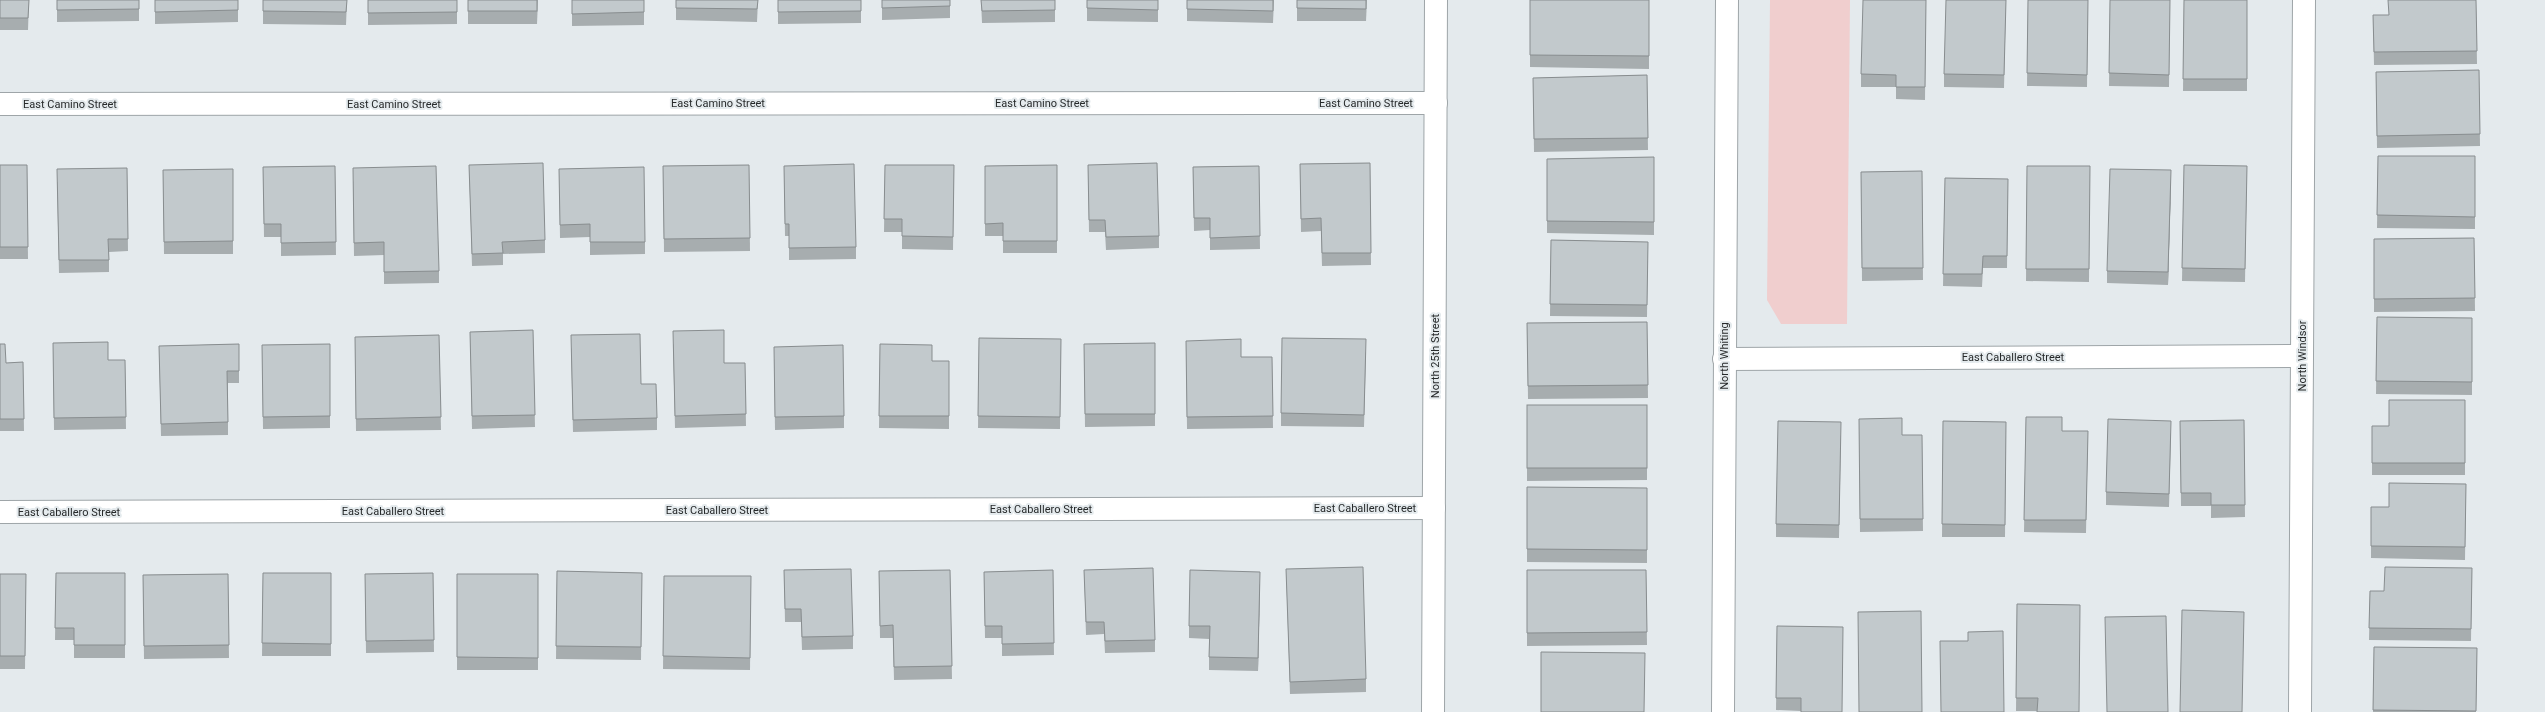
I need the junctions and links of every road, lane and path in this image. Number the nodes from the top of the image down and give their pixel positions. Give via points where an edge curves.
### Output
1 (1436, 0) edge
2 (1726, 0) edge
3 (2304, 0) edge
4 (1436, 103) junction
5 (0, 104) edge
6 (2302, 356) junction
7 (1724, 359) junction
8 (1434, 508) junction
9 (0, 512) edge
10 (1433, 712) edge
11 (1723, 712) edge
12 (2300, 712) edge

1 - 4 street, North 25th Street
2 - 7 street, North Whiting
3 - 6 street, North Windsor
4 - 5 street, East Camino Street
4 - 8 street, North 25th Street
6 - 7 street, East Caballero Street
6 - 12 street, North Windsor
7 - 11 street, North Whiting
8 - 9 street, East Caballero Street
8 - 10 street, North 25th Street

